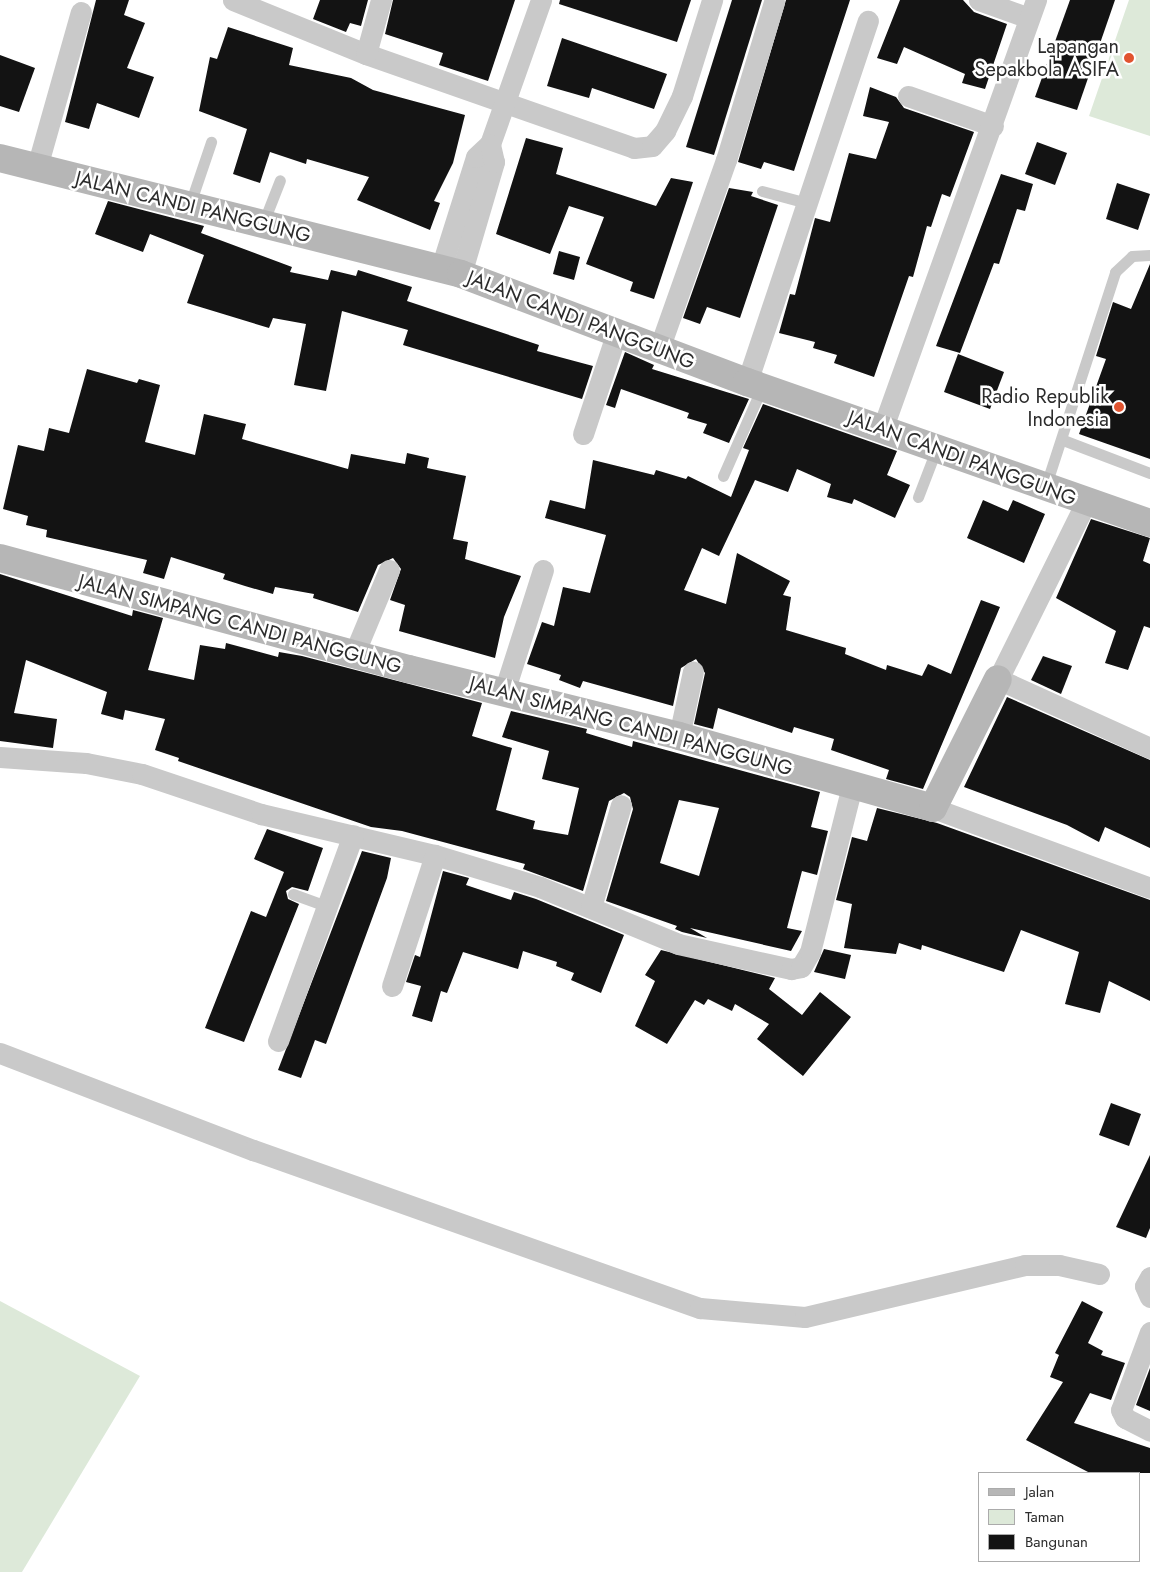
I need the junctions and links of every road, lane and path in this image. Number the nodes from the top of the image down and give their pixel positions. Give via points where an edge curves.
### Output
1 (233, 0) edge
2 (381, 0) edge
3 (540, 0) edge
4 (712, 0) edge
5 (979, 0) edge
6 (774, 2) dead end
7 (1032, 9) edge
8 (81, 12) dead end
9 (868, 21) dead end
10 (366, 54) junction
11 (908, 96) dead end
12 (506, 102) junction
13 (993, 126) junction
14 (211, 142) dead end
15 (0, 158) edge
16 (37, 167) junction
17 (280, 180) dead end
18 (762, 191) dead end
19 (807, 203) junction
20 (188, 209) junction
21 (262, 227) junction
22 (1150, 255) edge
23 (451, 271) junction
24 (617, 332) junction
25 (660, 350) junction
26 (755, 385) junction
27 (882, 430) junction
28 (583, 434) dead end
29 (1063, 440) junction
30 (936, 450) junction
31 (1150, 473) edge
32 (723, 476) dead end
33 (1044, 489) junction
34 (918, 497) dead end
35 (1086, 502) junction
36 (1150, 523) edge
37 (0, 558) edge
38 (389, 570) dead end
39 (543, 570) dead end
40 (354, 654) junction
41 (693, 671) dead end
42 (998, 679) junction
43 (504, 692) junction
44 (679, 736) junction
45 (1150, 748) edge
46 (0, 757) edge
47 (852, 786) junction
48 (621, 804) dead end
49 (933, 808) junction
50 (353, 835) junction
51 (435, 855) junction
52 (1150, 888) edge
53 (294, 894) dead end
54 (324, 905) junction
55 (591, 907) junction
56 (392, 986) dead end
57 (278, 1042) dead end
58 (0, 1053) edge
59 (1099, 1274) dead end
60 (1150, 1277) edge
61 (1150, 1297) edge
62 (1150, 1332) edge
63 (1150, 1431) edge

1 - 10 street
2 - 10 street
3 - 12 street
4 - 12 street via 682,96 665,131 652,146 634,148
5 - 7 street
6 - 25 street via 726,160
7 - 13 street
8 - 16 street
9 - 19 street
10 - 12 street
11 - 13 street
12 - 23 street via 490,144 476,157
13 - 27 street
14 - 20 lane
15 - 16 main road, JALAN CANDI PANGGUNG
16 - 20 main road, JALAN CANDI PANGGUNG
17 - 21 lane
18 - 19 lane
19 - 26 street
20 - 21 main road, JALAN CANDI PANGGUNG
21 - 23 main road, JALAN CANDI PANGGUNG
22 - 29 lane via 1132,256 1115,272
23 - 24 main road, JALAN CANDI PANGGUNG
24 - 25 main road, JALAN CANDI PANGGUNG
24 - 28 street
25 - 26 main road, JALAN CANDI PANGGUNG
26 - 27 main road, JALAN CANDI PANGGUNG
26 - 32 lane
27 - 30 main road, JALAN CANDI PANGGUNG
29 - 31 lane
29 - 33 lane
30 - 33 main road, JALAN CANDI PANGGUNG
30 - 34 lane
33 - 35 main road, JALAN CANDI PANGGUNG
35 - 36 main road, JALAN CANDI PANGGUNG
35 - 42 street
37 - 40 main road, JALAN SIMPANG CANDI PANGGUNG
38 - 40 street
39 - 43 street
40 - 43 main road, JALAN SIMPANG CANDI PANGGUNG
41 - 44 street
42 - 45 street
42 - 49 main road
43 - 44 main road, JALAN SIMPANG CANDI PANGGUNG
44 - 47 main road, JALAN SIMPANG CANDI PANGGUNG
46 - 50 street via 110,766 261,814
47 - 49 main road, JALAN SIMPANG CANDI PANGGUNG
47 - 55 street via 810,952 801,967 771,967 678,944
48 - 55 street
49 - 52 street
50 - 51 street
50 - 54 street
51 - 55 street
51 - 56 street
53 - 54 lane
54 - 57 street
58 - 59 street via 262,1154 700,1308 805,1317 1025,1265 1059,1265
60 - 61 street via 1145,1286
62 - 63 street via 1121,1400 1125,1418

